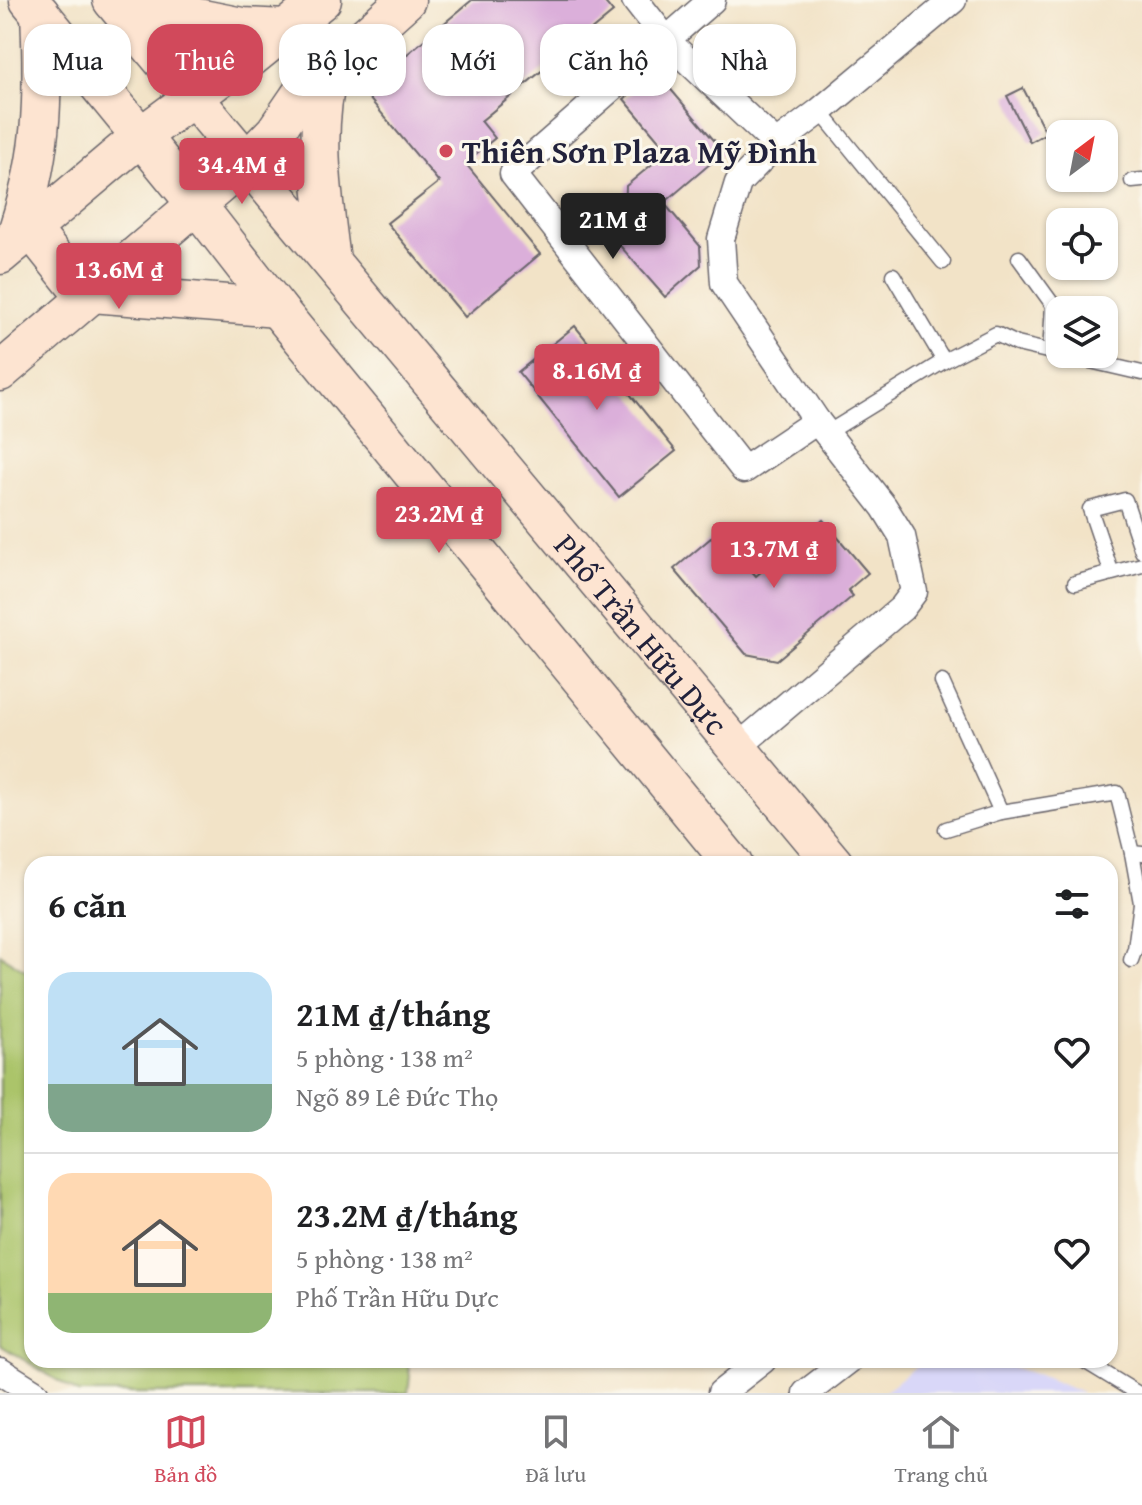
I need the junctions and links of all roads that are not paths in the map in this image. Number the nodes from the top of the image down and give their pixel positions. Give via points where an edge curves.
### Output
1 (112, 0) edge
2 (406, 0) edge
3 (635, 0) edge
4 (712, 0) edge
5 (953, 0) edge
6 (321, 1) edge
7 (35, 6) edge
8 (292, 24) edge
9 (330, 24) edge
10 (379, 24) edge
11 (654, 24) edge
12 (279, 29) edge
13 (677, 32) edge
14 (279, 35) edge
15 (677, 50) edge
16 (300, 96) edge
17 (327, 96) edge
18 (603, 96) edge
19 (193, 97) junction
20 (820, 111) junction
21 (141, 136) junction
22 (776, 144) junction
23 (247, 161) junction
24 (196, 204) junction
25 (15, 242) edge
26 (1019, 258) dead end
27 (331, 261) junction
28 (943, 262) dead end
29 (893, 275) dead end
30 (89, 295) junction
31 (1046, 296) edge
32 (277, 308) junction
33 (1046, 352) edge
34 (944, 361) junction
35 (1118, 368) edge
36 (0, 372) edge
37 (1142, 373) edge
38 (822, 427) junction
39 (1142, 551) edge
40 (1142, 565) edge
41 (1111, 571) junction
42 (1075, 583) dead end
43 (942, 682) dead end
44 (738, 747) junction
45 (1001, 812) junction
46 (946, 829) dead end
47 (1137, 854) edge
48 (726, 856) edge
49 (827, 856) edge
50 (1131, 960) dead end
51 (753, 1368) edge
52 (839, 1368) edge
53 (1096, 1368) edge
54 (0, 1371) edge
55 (35, 1393) edge
56 (721, 1393) edge
57 (806, 1393) edge
58 (1137, 1393) edge

1 - 12 main road via 242,27
1 - 19 main road, Phố Trần Hữu Dực
2 - 10 main road
3 - 11 street
4 - 13 street
5 - 20 street
6 - 8 main road
6 - 9 main road
7 - 21 main road
7 - 25 main road via 44,88 40,138
14 - 19 main road
15 - 22 street
16 - 23 main road
17 - 27 main road via 320,146
18 - 38 street via 513,174 744,470
19 - 21 main road
19 - 23 main road, Phố Trần Hữu Dực
20 - 22 street
20 - 28 lane
21 - 24 main road
21 - 25 main road
22 - 38 street via 738,183 721,239 724,283
23 - 24 main road
23 - 27 main road, Phố Trần Hữu Dực
24 - 30 main road
24 - 32 main road
25 - 30 main road
26 - 31 lane
27 - 44 main road, Phố Trần Hữu Dực
29 - 34 lane
30 - 32 main road
30 - 36 main road
32 - 48 main road
33 - 34 lane via 996,334
34 - 38 lane
35 - 37 lane
38 - 44 street via 902,536 914,592 902,608
39 - 41 lane via 1125,500 1090,509
40 - 41 lane
41 - 42 lane
43 - 45 lane
44 - 49 main road, Phố Trần Hữu Dực
45 - 46 lane
45 - 47 lane via 1117,793
47 - 50 lane via 1141,903
51 - 56 street
52 - 57 street
53 - 58 lane
54 - 55 street

